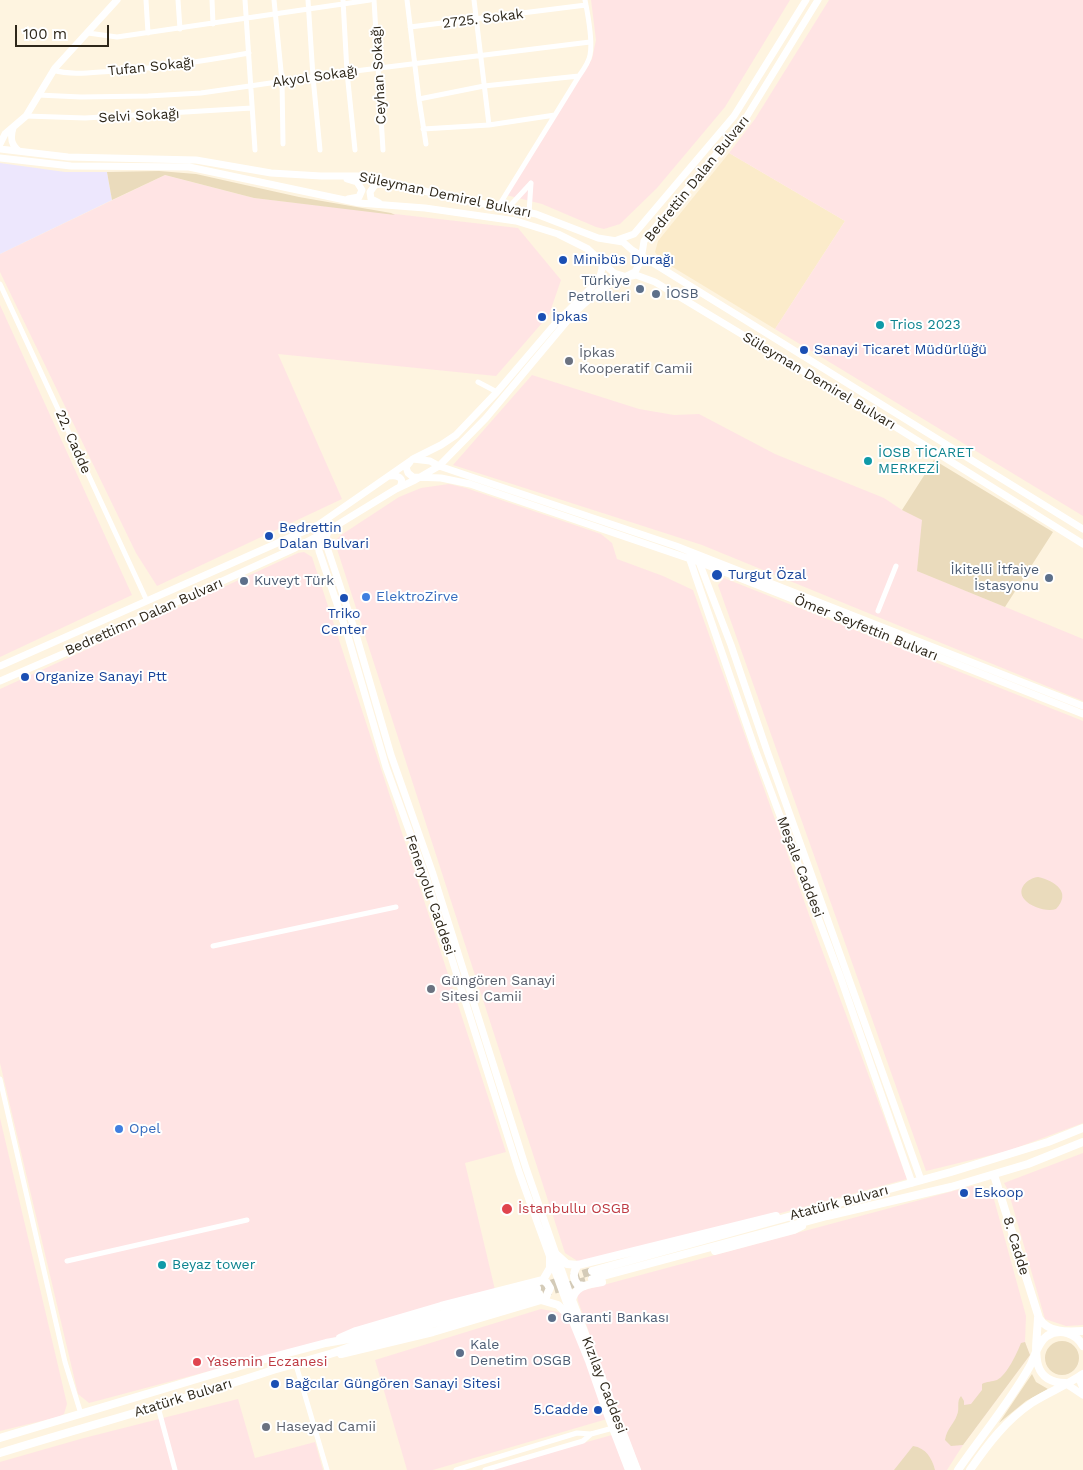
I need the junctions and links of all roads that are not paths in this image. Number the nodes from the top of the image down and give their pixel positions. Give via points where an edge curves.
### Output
1 (117, 0) edge
2 (146, 0) edge
3 (178, 0) edge
4 (212, 0) edge
5 (245, 0) edge
6 (274, 0) edge
7 (308, 0) edge
8 (370, 0) edge
9 (374, 0) edge
10 (407, 0) edge
11 (474, 0) edge
12 (806, 0) edge
13 (818, 0) edge
14 (343, 2) edge
15 (586, 3) edge
16 (308, 10) junction
17 (275, 15) junction
18 (247, 19) junction
19 (476, 20) junction
20 (213, 24) junction
21 (410, 27) junction
22 (180, 29) junction
23 (88, 33) junction
24 (148, 33) junction
25 (590, 42) junction
26 (249, 54) junction
27 (480, 56) junction
28 (414, 64) junction
29 (379, 68) junction
30 (53, 70) junction
31 (347, 72) junction
32 (580, 76) junction
33 (313, 77) junction
34 (282, 81) junction
35 (251, 86) junction
36 (484, 86) junction
37 (38, 95) junction
38 (419, 99) junction
39 (252, 108) junction
40 (555, 115) junction
41 (26, 116) junction
42 (489, 125) junction
43 (13, 128) junction
44 (424, 129) junction
45 (0, 135) edge
46 (0, 144) edge
47 (283, 144) dead end
48 (426, 144) dead end
49 (255, 150) dead end
50 (320, 150) dead end
51 (355, 150) dead end
52 (383, 150) dead end
53 (19, 151) junction
54 (0, 154) edge
55 (337, 177) junction
56 (396, 183) junction
57 (333, 197) junction
58 (391, 205) junction
59 (498, 207) junction
60 (508, 208) junction
61 (529, 213) junction
62 (616, 240) junction
63 (642, 256) junction
64 (602, 261) junction
65 (627, 277) junction
66 (0, 284) edge
67 (478, 382) dead end
68 (497, 392) junction
69 (413, 459) junction
70 (439, 466) junction
71 (388, 477) junction
72 (418, 479) junction
73 (400, 487) junction
74 (318, 524) junction
75 (1083, 529) edge
76 (329, 530) junction
77 (318, 536) junction
78 (1083, 544) edge
79 (295, 548) junction
80 (320, 553) junction
81 (690, 555) junction
82 (699, 559) junction
83 (896, 566) dead end
84 (147, 601) junction
85 (878, 611) dead end
86 (0, 666) edge
87 (0, 681) edge
88 (1083, 706) edge
89 (1083, 714) edge
90 (396, 907) dead end
91 (213, 946) dead end
92 (0, 1079) edge
93 (1083, 1128) edge
94 (1083, 1142) edge
95 (994, 1175) junction
96 (921, 1180) junction
97 (912, 1183) junction
98 (914, 1195) junction
99 (801, 1213) junction
100 (827, 1216) junction
101 (247, 1220) dead end
102 (554, 1257) junction
103 (67, 1261) dead end
104 (578, 1265) junction
105 (543, 1280) junction
106 (584, 1286) junction
107 (539, 1294) junction
108 (572, 1300) junction
109 (1038, 1318) junction
110 (572, 1319) junction
111 (1083, 1331) edge
112 (1063, 1332) junction
113 (326, 1343) junction
114 (1083, 1346) edge
115 (1036, 1352) junction
116 (296, 1365) junction
117 (1082, 1373) edge
118 (1065, 1383) junction
119 (1083, 1388) edge
120 (1083, 1394) edge
121 (158, 1406) junction
122 (81, 1414) junction
123 (612, 1428) junction
124 (591, 1434) junction
125 (0, 1438) edge
126 (0, 1453) edge
127 (175, 1470) edge
128 (326, 1470) edge
129 (456, 1470) edge
130 (485, 1470) edge
131 (629, 1470) edge
132 (637, 1470) edge
133 (958, 1470) edge
134 (970, 1470) edge

1 - 23 main road
2 - 24 street
3 - 22 street
4 - 20 street
5 - 18 street
6 - 17 street
7 - 16 street
8 - 14 street
9 - 29 street, Ceyhan Sokağı
10 - 21 street
11 - 19 street
12 - 62 main road, Bedrettin Dalan Bulvarı via 734,116 634,234
13 - 63 main road, Bedrettin Dalan Bulvarı via 744,121 644,241
14 - 16 street
14 - 31 street
15 - 19 street, 2725. Sokak
15 - 25 street
16 - 17 street
16 - 33 street
17 - 18 street
17 - 34 street
18 - 20 street
18 - 26 street
19 - 21 street, 2725. Sokak
19 - 27 street
20 - 22 street
21 - 28 street
22 - 24 street
23 - 24 street via 117,37
23 - 30 main road
25 - 27 street, Akyol Sokağı
25 - 32 street via 590,55
26 - 30 street, Tufan Sokağı via 133,70 67,73
26 - 35 street
27 - 28 street, Akyol Sokağı
27 - 36 street
28 - 29 street, Akyol Sokağı
28 - 38 street
29 - 31 street, Akyol Sokağı
29 - 52 street, Ceyhan Sokağı
30 - 37 main road
31 - 33 street, Akyol Sokağı
31 - 51 street
32 - 36 street
32 - 40 street
33 - 34 street, Akyol Sokağı
33 - 50 street
34 - 35 street, Akyol Sokağı
34 - 47 street
35 - 37 street, Akyol Sokağı via 148,96
35 - 39 street
36 - 38 street
36 - 42 street
37 - 41 main road
38 - 44 street
39 - 41 street, Selvi Sokağı via 85,118
39 - 49 street
40 - 42 street
40 - 59 street
41 - 43 main road
42 - 44 street
43 - 45 main road
43 - 46 main road via 2,137
43 - 53 main road via 12,141
44 - 48 street
53 - 54 main road, Süleyman Demirel Bulvarı
53 - 55 main road, Süleyman Demirel Bulvarı via 68,157 190,159 271,172
54 - 57 main road, Süleyman Demirel Bulvarı via 71,166 189,167
55 - 56 main road, Süleyman Demirel Bulvarı via 365,176
55 - 57 main road via 357,182 362,190 356,199
56 - 58 main road via 375,184 370,192 374,201
56 - 59 main road, Süleyman Demirel Bulvarı
57 - 58 main road, Süleyman Demirel Bulvarı
58 - 64 main road, Süleyman Demirel Bulvarı via 516,221 544,228 588,249
59 - 60 main road, Süleyman Demirel Bulvarı
60 - 61 main road, Süleyman Demirel Bulvarı
60 - 61 street via 531,182
61 - 62 main road, Süleyman Demirel Bulvarı via 598,238
62 - 63 main road, Süleyman Demirel Bulvarı
63 - 65 main road via 637,269
63 - 75 main road, Süleyman Demirel Bulvarı
64 - 65 main road, Süleyman Demirel Bulvarı via 614,273
64 - 68 main road via 596,283 555,324
65 - 70 main road via 602,288 573,314 486,418
65 - 78 main road, Süleyman Demirel Bulvarı via 647,278 687,301
66 - 84 street, 22. Cadde
67 - 68 street
68 - 69 main road via 456,435
69 - 70 main road, Ömer Seyfettin Bulvarı
69 - 71 main road, Bedrettimn Dalan Bulvarı
69 - 72 main road via 406,468
70 - 72 main road
70 - 81 main road, Ömer Seyfettin Bulvarı
71 - 73 main road via 400,477
71 - 74 main road, Bedrettimn Dalan Bulvarı
72 - 73 main road, Bedrettimn Dalan Bulvarı
72 - 81 main road, Ömer Seyfettin Bulvarı via 441,478 470,484
73 - 76 main road, Bedrettimn Dalan Bulvarı
74 - 77 main road, Feneryolu Caddesi
74 - 84 main road, Bedrettimn Dalan Bulvarı
76 - 77 main road, Bedrettimn Dalan Bulvarı
76 - 102 main road, Feneryolu Caddesi via 326,544 391,755 433,874
77 - 79 main road, Bedrettimn Dalan Bulvarı
77 - 80 main road, Feneryolu Caddesi
79 - 80 main road via 303,545
79 - 87 main road, Bedrettimn Dalan Bulvarı
80 - 102 main road, Feneryolu Caddesi via 347,632 386,767 426,877 504,1132
81 - 82 main road, Ömer Seyfettin Bulvarı
81 - 97 main road, Meşale Caddesi via 755,749 840,976
82 - 88 main road, Ömer Seyfettin Bulvarı
82 - 89 main road, Ömer Seyfettin Bulvarı
82 - 96 main road, Meşale Caddesi
83 - 85 street
84 - 86 main road, Bedrettimn Dalan Bulvarı
90 - 91 street
92 - 122 street via 65,1362
93 - 96 main road, Atatürk Bulvarı via 1001,1157
94 - 95 main road, Atatürk Bulvarı
95 - 98 main road, Atatürk Bulvarı
95 - 109 main road, 8. Cadde
96 - 97 main road, Atatürk Bulvarı
96 - 98 main road
97 - 99 main road, Atatürk Bulvarı
98 - 100 main road, Atatürk Bulvarı
99 - 100 main road, Atatürk Bulvarı via 592,1275
99 - 104 main road via 766,1217
100 - 106 main road via 794,1230
101 - 103 street
102 - 104 main road via 567,1264
102 - 105 main road
102 - 108 main road, Feneryolu Caddesi
102 - 110 main road, Feneryolu Caddesi
104 - 106 main road via 574,1279 578,1285
105 - 107 main road via 550,1288 546,1297
105 - 113 main road via 441,1306
106 - 108 main road via 575,1290
107 - 110 main road via 558,1305
107 - 113 main road, Atatürk Bulvarı
107 - 116 main road, Atatürk Bulvarı via 424,1334
108 - 132 main road, Kızılay Caddesi
109 - 112 main road via 1045,1326
109 - 115 main road
110 - 123 main road, Kızılay Caddesi
111 - 112 main road
112 - 114 main road via 1076,1337
112 - 115 main road via 1046,1337
113 - 122 main road, Atatürk Bulvarı via 250,1362
115 - 118 main road via 1042,1375 1051,1381
115 - 133 main road via 1018,1385
116 - 121 main road, Atatürk Bulvarı
116 - 128 street
117 - 118 main road
117 - 119 main road via 1080,1381
118 - 120 main road
118 - 134 main road via 1016,1414
121 - 126 main road, Atatürk Bulvarı
121 - 127 street
122 - 125 main road, Atatürk Bulvarı
123 - 124 street
123 - 131 main road, Kızılay Caddesi
124 - 129 street via 577,1432
124 - 130 street via 582,1441

